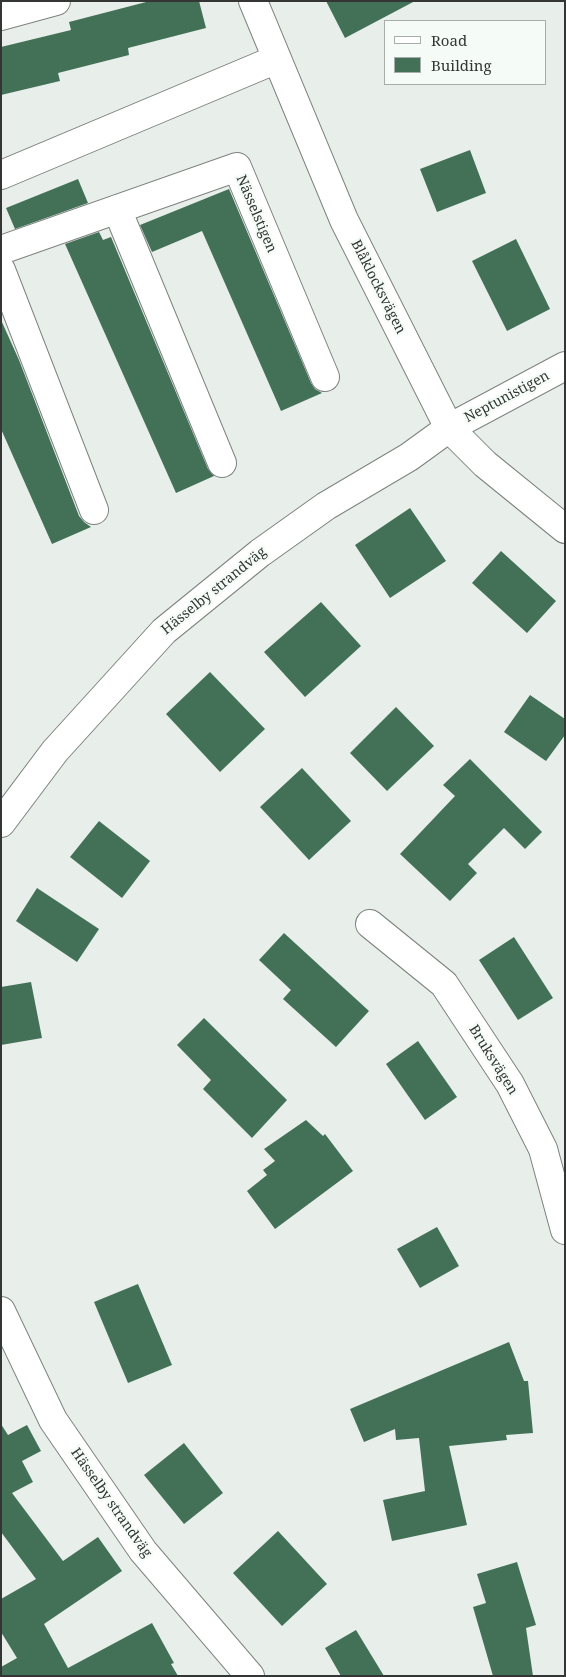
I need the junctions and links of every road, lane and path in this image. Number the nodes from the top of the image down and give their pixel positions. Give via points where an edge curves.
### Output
1 (56, 1) edge
2 (253, 1) edge
3 (1, 16) edge
4 (277, 59) junction
5 (1, 174) edge
6 (117, 209) junction
7 (1, 250) edge
8 (1, 270) edge
9 (565, 366) edge
10 (325, 376) dead end
11 (449, 428) junction
12 (222, 463) dead end
13 (94, 510) dead end
14 (565, 529) edge
15 (1, 823) edge
16 (370, 924) dead end
17 (565, 1230) edge
18 (1, 1312) edge
19 (250, 1676) edge

1 - 3 street
2 - 4 street, Blåklocksvägen
4 - 5 street
4 - 11 street, Blåklocksvägen via 344,220
6 - 7 street, Nässelstigen
6 - 10 street, Nässelstigen via 237,167
6 - 12 street
8 - 13 street
9 - 11 street, Neptunistigen
11 - 14 street, Blåklocksvägen via 485,464
11 - 15 street, Hässelby strandväg via 260,553 164,630 55,751
16 - 17 street, Bruksvägen via 444,984 510,1084 543,1149
18 - 19 street, Hässelby strandväg via 53,1420 143,1551

